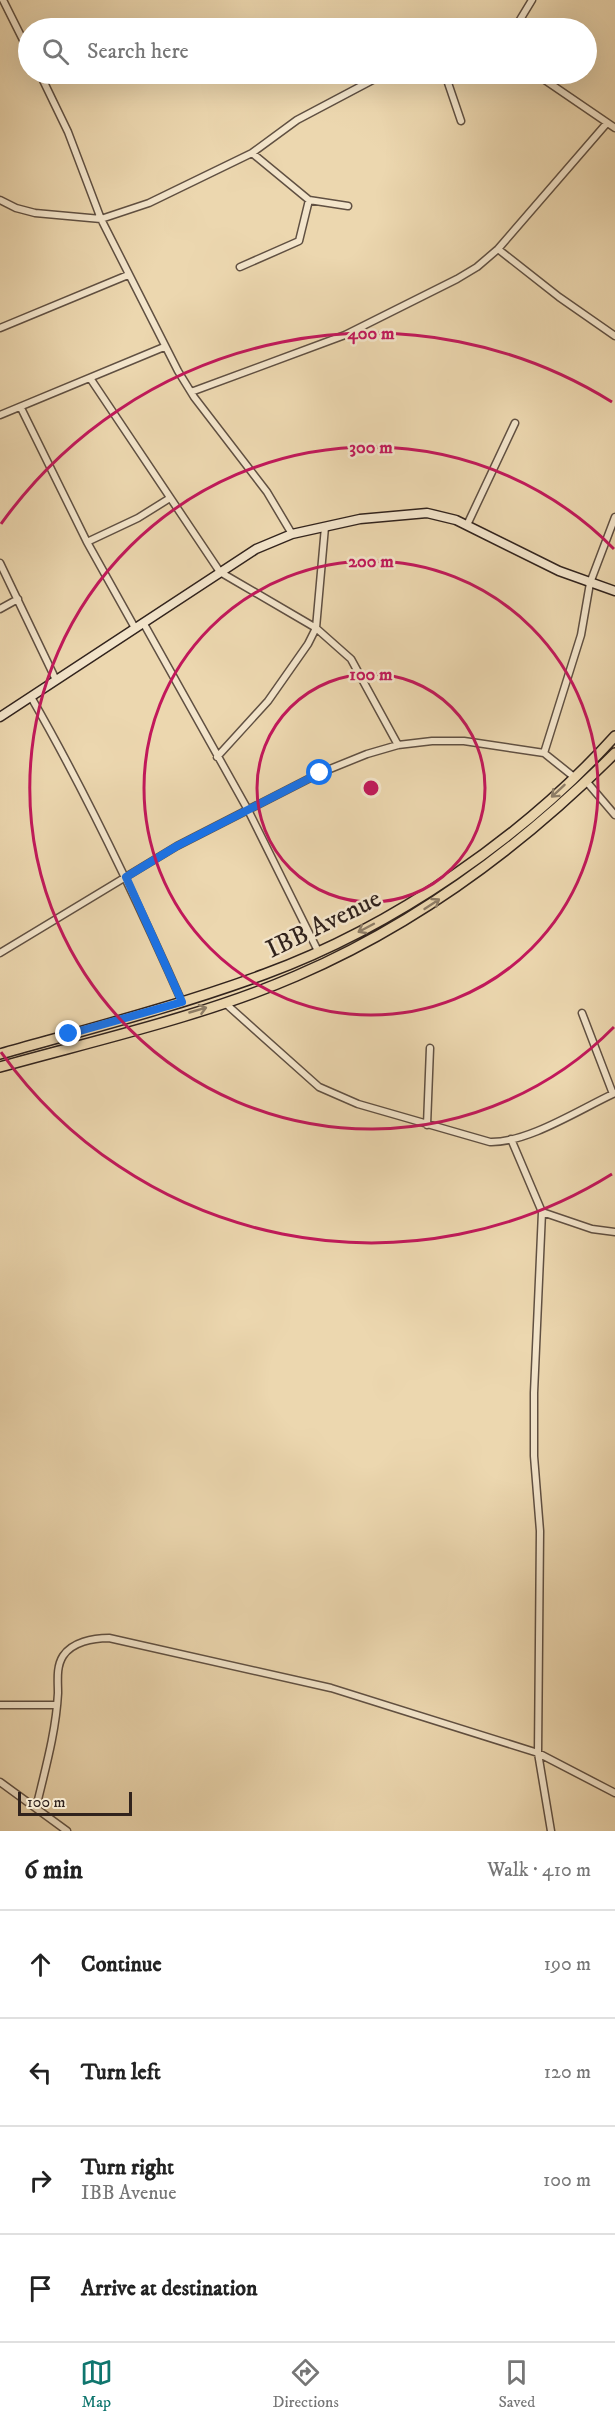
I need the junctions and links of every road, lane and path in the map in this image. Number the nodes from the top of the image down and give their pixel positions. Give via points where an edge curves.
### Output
1 (3, 0) edge
2 (532, 0) edge
3 (521, 18) edge
4 (18, 31) edge
5 (45, 84) edge
6 (365, 84) edge
7 (448, 84) edge
8 (550, 84) edge
9 (461, 121) dead end
10 (607, 123) junction
11 (615, 128) edge
12 (252, 153) junction
13 (0, 200) edge
14 (309, 200) junction
15 (348, 206) dead end
16 (101, 219) junction
17 (498, 249) junction
18 (240, 267) dead end
19 (128, 275) junction
20 (0, 328) edge
21 (615, 336) edge
22 (164, 346) junction
23 (90, 378) junction
24 (191, 392) junction
25 (21, 408) junction
26 (0, 415) edge
27 (515, 423) dead end
28 (170, 498) junction
29 (615, 517) edge
30 (467, 525) junction
31 (325, 527) junction
32 (291, 534) junction
33 (87, 542) junction
34 (0, 563) edge
35 (220, 572) junction
36 (590, 583) junction
37 (615, 591) edge
38 (18, 599) junction
39 (0, 609) edge
40 (144, 624) junction
41 (135, 628) junction
42 (316, 628) junction
43 (56, 680) junction
44 (31, 697) junction
45 (0, 717) edge
46 (615, 736) edge
47 (398, 745) junction
48 (544, 753) junction
49 (615, 753) edge
50 (217, 757) junction
51 (574, 777) junction
52 (586, 781) junction
53 (248, 810) junction
54 (615, 815) edge
55 (126, 877) junction
56 (318, 951) junction
57 (0, 953) edge
58 (182, 1002) junction
59 (224, 1002) junction
60 (582, 1014) dead end
61 (430, 1048) dead end
62 (0, 1054) edge
63 (0, 1067) edge
64 (614, 1093) edge
65 (428, 1125) junction
66 (511, 1139) junction
67 (542, 1212) junction
68 (615, 1232) edge
69 (0, 1705) edge
70 (57, 1706) junction
71 (538, 1754) junction
72 (0, 1782) edge
73 (615, 1793) edge
74 (36, 1808) junction
75 (550, 1830) edge
76 (67, 1831) edge

1 - 4 street
2 - 3 street
5 - 16 street
6 - 12 street via 297,120
7 - 9 street
8 - 10 street
10 - 11 street
10 - 17 street
12 - 14 street
12 - 16 street via 149,203
13 - 16 street via 35,213
14 - 15 street
14 - 18 street via 298,241
16 - 19 street
17 - 21 street
17 - 24 street via 457,279 345,335
19 - 20 street
19 - 22 street
22 - 23 street
22 - 24 street
23 - 25 street
23 - 28 street
24 - 32 street via 267,492
25 - 26 street
25 - 33 street
27 - 30 street
28 - 33 street
28 - 35 street
29 - 36 street
30 - 31 street via 445,516 417,513
30 - 36 street
31 - 32 street
31 - 42 street
32 - 35 street
33 - 41 street
34 - 38 street
35 - 40 street
35 - 42 street
36 - 37 street
36 - 48 street via 581,635
38 - 39 street
38 - 43 street
40 - 41 street
40 - 50 street
41 - 43 street
42 - 47 street via 351,659
42 - 50 street via 268,701
43 - 44 street
44 - 45 street
44 - 55 street
46 - 51 main road, IBB Avenue
47 - 48 street via 464,741
47 - 53 street via 320,773
48 - 51 street
49 - 52 main road
50 - 53 street
51 -> 56 main road, IBB Avenue via 467,865 385,918
52 - 54 street
59 -> 52 main road via 305,972 411,917 511,845
53 - 55 street
53 - 56 street
55 - 57 street
55 - 58 street
56 - 58 main road, IBB Avenue via 267,974
58 - 62 main road, IBB Avenue
63 -> 59 main road
59 - 65 street via 320,1087 358,1104
60 - 64 street
61 - 65 street
64 - 66 street
65 - 66 street via 490,1142
66 - 67 street
67 - 68 street via 592,1229
67 - 71 street via 534,1393 540,1531
69 - 70 street
70 - 71 street via 58,1666 63,1655 75,1645 109,1638 331,1688
70 - 74 street
71 - 73 street
71 - 75 street
72 - 74 street
74 - 76 street

